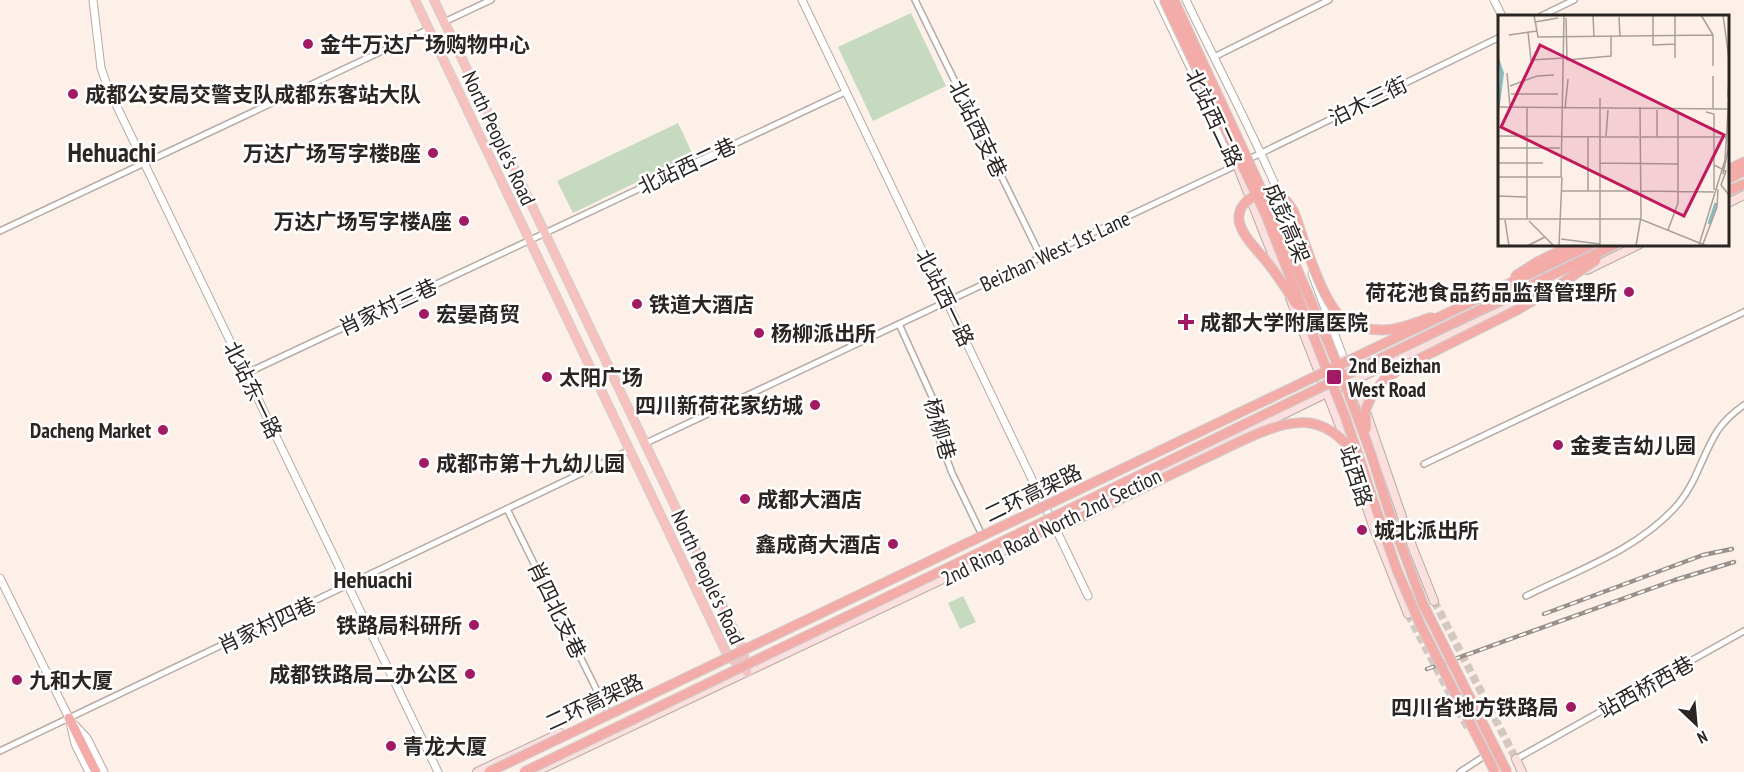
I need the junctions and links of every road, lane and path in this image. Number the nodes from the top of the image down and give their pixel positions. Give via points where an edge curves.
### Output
1 (93, 0) edge
2 (415, 0) edge
3 (434, 0) edge
4 (491, 0) edge
5 (802, 0) edge
6 (915, 0) edge
7 (1158, 0) edge
8 (1164, 0) edge
9 (1174, 0) edge
10 (1186, 0) edge
11 (1329, 0) edge
12 (1494, 0) edge
13 (1574, 0) edge
14 (1502, 15) edge
15 (1543, 15) edge
16 (444, 22) junction
17 (429, 29) junction
18 (1498, 38) edge
19 (1214, 57) junction
20 (845, 92) junction
21 (1261, 154) junction
22 (1744, 162) edge
23 (145, 163) junction
24 (1237, 165) junction
25 (1744, 169) edge
26 (1729, 170) edge
27 (1729, 176) edge
28 (1744, 184) edge
29 (1744, 190) edge
30 (1729, 191) edge
31 (1744, 195) edge
32 (1729, 197) edge
33 (1729, 202) edge
34 (0, 231) edge
35 (544, 233) junction
36 (530, 240) junction
37 (1570, 246) edge
38 (1578, 246) edge
39 (1588, 246) edge
40 (1612, 246) edge
41 (1613, 246) edge
42 (1614, 246) edge
43 (1636, 246) edge
44 (1617, 256) junction
45 (1041, 257) junction
46 (1483, 297) junction
47 (947, 301) junction
48 (1471, 303) junction
49 (1744, 312) edge
50 (1307, 319) junction
51 (899, 324) junction
52 (1344, 359) junction
53 (1319, 371) junction
54 (245, 374) junction
55 (1354, 380) junction
56 (1327, 393) junction
57 (1744, 405) edge
58 (645, 443) junction
59 (630, 450) junction
60 (1373, 460) junction
61 (1424, 464) dead end
62 (1362, 466) junction
63 (1044, 503) junction
64 (507, 509) junction
65 (1055, 526) junction
66 (981, 533) junction
67 (972, 556) junction
68 (0, 578) edge
69 (348, 586) junction
70 (1088, 596) dead end
71 (1526, 596) dead end
72 (1434, 601) tunnel mouth
73 (1408, 614) tunnel mouth
74 (1744, 632) edge
75 (742, 647) junction
76 (728, 654) junction
77 (747, 672) junction
78 (607, 711) junction
79 (69, 718) junction
80 (0, 751) edge
81 (1483, 757) joint
82 (1516, 759) joint
83 (93, 770) edge
84 (104, 772) edge
85 (438, 772) edge
86 (477, 772) edge
87 (489, 772) edge
88 (524, 772) edge
89 (536, 772) edge
90 (1460, 772) edge
91 (1493, 772) edge
92 (1507, 772) edge
93 (1522, 772) edge

1 - 23 street, 北站东一路 via 103,77
2 - 17 main road, North People's Road
3 - 16 main road, North People's Road
4 - 16 street
5 - 20 street, 北站西一路
6 - 45 street, 北站西支巷
7 - 24 street, 北站西二路
8 - 50 highway, 成彭高架, bridge via 1265,213
9 - 60 highway, 成彭高架, bridge via 1272,212
10 - 19 street, 北站西二路
11 - 19 street
12 - 14 street
13 - 15 street
16 - 35 main road, North People's Road
17 - 23 street
17 - 36 main road, North People's Road
18 - 21 street, 泊木三街
19 - 21 street, 北站西二路
20 - 35 street, 北站西二巷
20 - 47 street, 北站西一路
21 - 24 street, 泊木三街
21 - 52 street, 北站西二路 via 1289,215
22 - 26 highway
23 - 34 street
23 - 54 street, 北站东一路
24 - 45 street, Beizhan West 1st Lane
24 - 53 main road, 北站西二路
25 - 27 highway
28 - 30 highway
29 - 32 highway
31 - 33 main road
35 - 36 street, 北站西二巷
35 - 58 main road, North People's Road
36 - 54 street, 肖家村三巷
36 - 59 main road, North People's Road
37 - 46 highway, bridge
38 - 52 main road, 2nd Ring Road North 2nd Section
39 - 46 highway, 二环高架路, bridge
40 - 44 street
41 - 67 highway, 二环高架路, bridge
42 - 60 highway, bridge via 1517,310 1384,380 1365,411
43 - 44 main road, 2nd Ring Road North 2nd Section
44 - 55 main road, 2nd Ring Road North 2nd Section
45 - 47 street, Beizhan West 1st Lane
46 - 48 highway, 二环高架路, bridge
47 - 51 street, Beizhan West 1st Lane
47 - 63 street, 北站西一路
48 - 50 highway, bridge via 1385,330 1365,329 1347,322 1325,294 1287,201 1277,194 1251,197 1241,209 1239,220 1244,232
48 - 87 highway, 二环高架路, bridge
49 - 61 street
50 - 62 highway, 成彭高架, bridge
51 - 58 street, Beizhan West 1st Lane
51 - 66 street, 杨柳巷 via 937,410 935,422 952,473
52 - 53 main road, 2nd Ring Road North 2nd Section
52 - 55 main road, 站西路
53 - 56 main road, 站西路
53 - 63 main road, 2nd Ring Road North 2nd Section
54 - 69 street, 北站东一路
55 - 56 main road, 2nd Ring Road North 2nd Section
55 - 72 main road, 站西路
56 - 65 main road, 2nd Ring Road North 2nd Section
56 - 73 main road, 站西路
57 - 71 street via 1717,431 1690,487 1655,527 1614,553
58 - 75 main road, North People's Road
59 - 64 street, 肖家村四巷
59 - 76 main road, North People's Road
60 - 92 highway, bridge via 1423,604
62 - 67 highway, bridge via 1340,438 1323,427 1307,422 1285,424 1074,521
62 - 91 highway, 成彭高架, bridge via 1396,570
63 - 65 street, 北站西一路
63 - 66 main road, 2nd Ring Road North 2nd Section
64 - 69 street, 肖家村四巷
64 - 78 street, 肖四北支巷
65 - 70 street, 北站西一路
65 - 77 main road, 2nd Ring Road North 2nd Section
66 - 75 main road, 2nd Ring Road North 2nd Section
67 - 88 highway, 二环高架路, bridge
68 - 79 street
69 - 79 street, 肖家村四巷
69 - 85 street, 北站东一路
74 - 82 street, 站西桥西巷
75 - 76 main road, 2nd Ring Road North 2nd Section
75 - 77 main road, North People's Road
76 - 77 main road, North People's Road
76 - 78 main road, 2nd Ring Road North 2nd Section
77 - 89 main road, 2nd Ring Road North 2nd Section
78 - 86 main road, 2nd Ring Road North 2nd Section
79 - 80 street, 肖家村四巷
79 - 83 highway
79 - 84 street via 87,738
81 - 90 street
81 - 91 main road
82 - 93 main road

